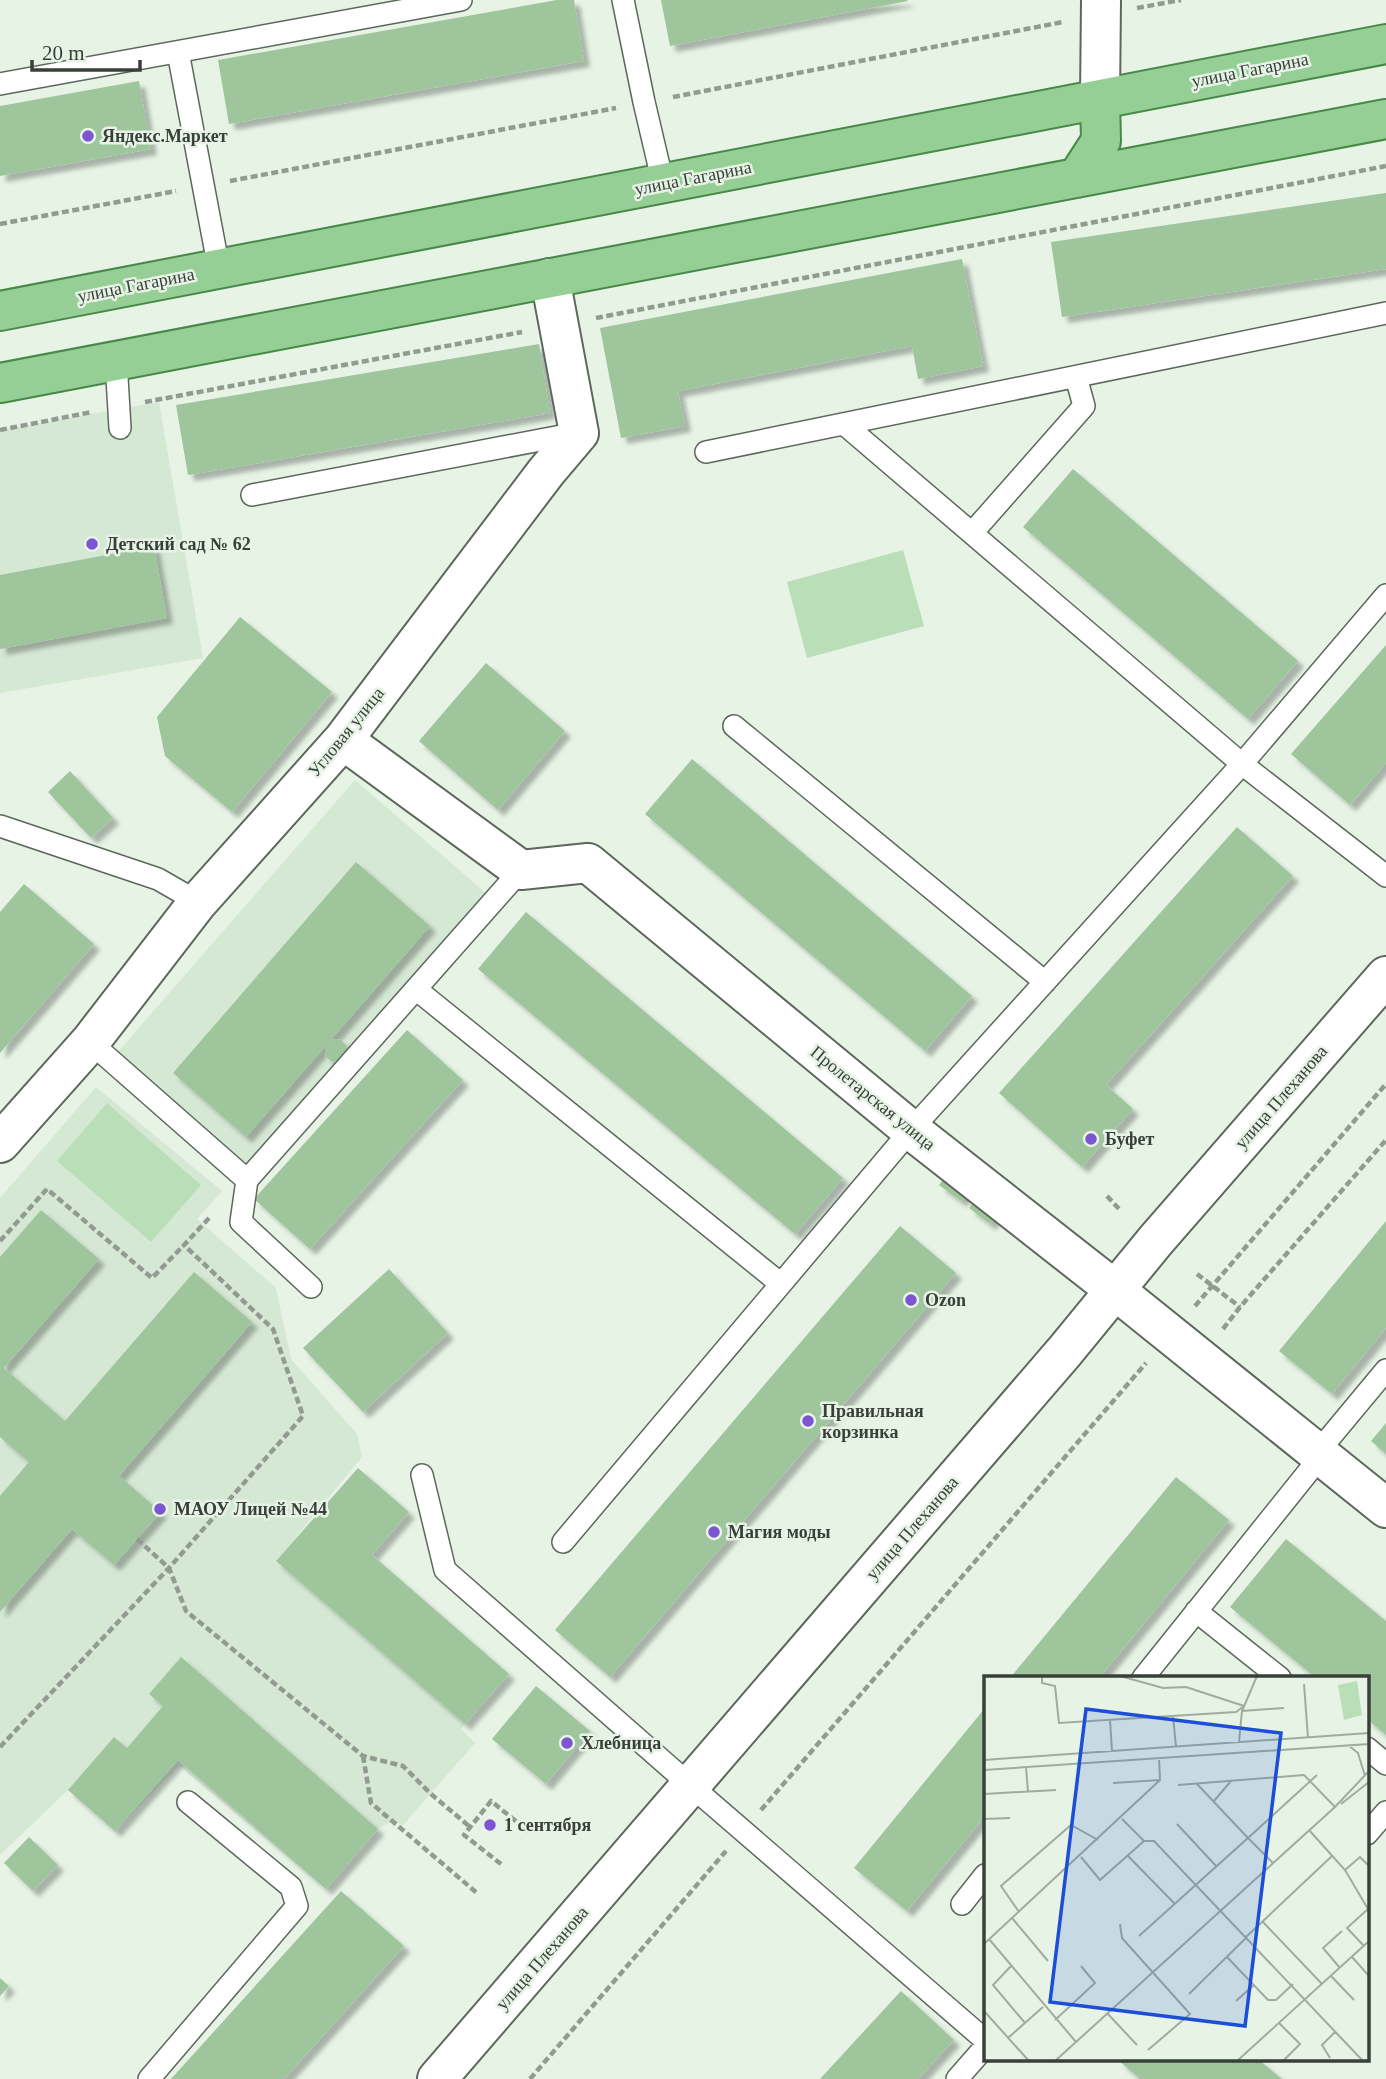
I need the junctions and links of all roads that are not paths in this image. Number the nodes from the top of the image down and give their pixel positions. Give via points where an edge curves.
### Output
1 (461, 0) edge
2 (622, 0) edge
3 (1102, 8) edge
4 (1386, 44) edge
5 (178, 52) junction
6 (0, 84) edge
7 (1100, 99) junction
8 (1386, 119) edge
9 (1077, 178) junction
10 (663, 183) junction
11 (219, 269) junction
12 (550, 278) junction
13 (0, 311) edge
14 (1386, 313) edge
15 (116, 361) junction
16 (1076, 377) junction
17 (0, 383) edge
18 (119, 418) road end
19 (844, 424) junction
20 (579, 433) junction
21 (706, 452) dead end
22 (252, 495) dead end
23 (972, 533) junction
24 (1386, 595) edge
25 (734, 726) dead end
26 (343, 740) junction
27 (1242, 764) junction
28 (0, 826) edge
29 (521, 870) junction
30 (1386, 876) edge
31 (198, 902) junction
32 (1386, 976) edge
33 (1045, 982) junction
34 (417, 989) junction
35 (90, 1042) junction
36 (911, 1130) junction
37 (0, 1143) edge
38 (247, 1180) junction
39 (781, 1284) junction
40 (311, 1287) dead end
41 (1115, 1290) junction
42 (1386, 1370) edge
43 (1319, 1455) junction
44 (422, 1475) dead end
45 (1386, 1508) edge
46 (563, 1542) dead end
47 (1196, 1611) junction
48 (1145, 1676) edge
49 (1277, 1676) edge
50 (1368, 1749) edge
51 (1386, 1764) edge
52 (690, 1786) junction
53 (188, 1802) dead end
54 (1386, 1812) edge
55 (1368, 1833) edge
56 (984, 1876) edge
57 (962, 1904) dead end
58 (984, 2039) edge
59 (984, 2048) edge
60 (149, 2079) edge
61 (438, 2079) edge
62 (957, 2079) edge

1 - 5 lane
2 - 10 lane
3 - 7 street
4 - 7 main road, улица Гагарина
5 - 6 lane
5 - 11 lane
7 - 9 main road via 1101,141
7 - 10 main road, улица Гагарина
8 - 9 main road
9 - 12 main road
10 - 11 main road, улица Гагарина
11 - 13 main road, улица Гагарина
12 - 15 main road
12 - 20 street
14 - 16 lane
15 - 17 main road
15 - 18 lane
16 - 19 lane
16 - 23 lane via 1084,406
19 - 21 lane
19 - 23 lane
20 - 22 lane
20 - 26 street, Угловая улица
23 - 27 lane
24 - 27 lane
25 - 33 lane
26 - 29 street
26 - 31 street, Угловая улица
27 - 30 lane
27 - 33 lane
28 - 31 lane via 158,879
29 - 34 lane
29 - 36 street, Пролетарская улица via 587,863
31 - 35 street, Угловая улица
32 - 41 street, улица Плеханова
33 - 36 lane
34 - 38 lane
34 - 39 lane
35 - 37 street, Угловая улица
35 - 38 lane
36 - 39 lane
36 - 41 street, Пролетарская улица
38 - 40 lane via 241,1222
39 - 46 lane
41 - 43 street, Пролетарская улица
41 - 52 street, улица Плеханова
42 - 43 lane
43 - 45 street, Пролетарская улица
43 - 47 lane
44 - 52 lane via 445,1570
47 - 48 lane
47 - 49 lane
50 - 51 lane
52 - 58 lane
52 - 61 street, улица Плеханова
53 - 60 lane via 291,1887 297,1906
54 - 55 lane
56 - 57 lane
59 - 62 lane

